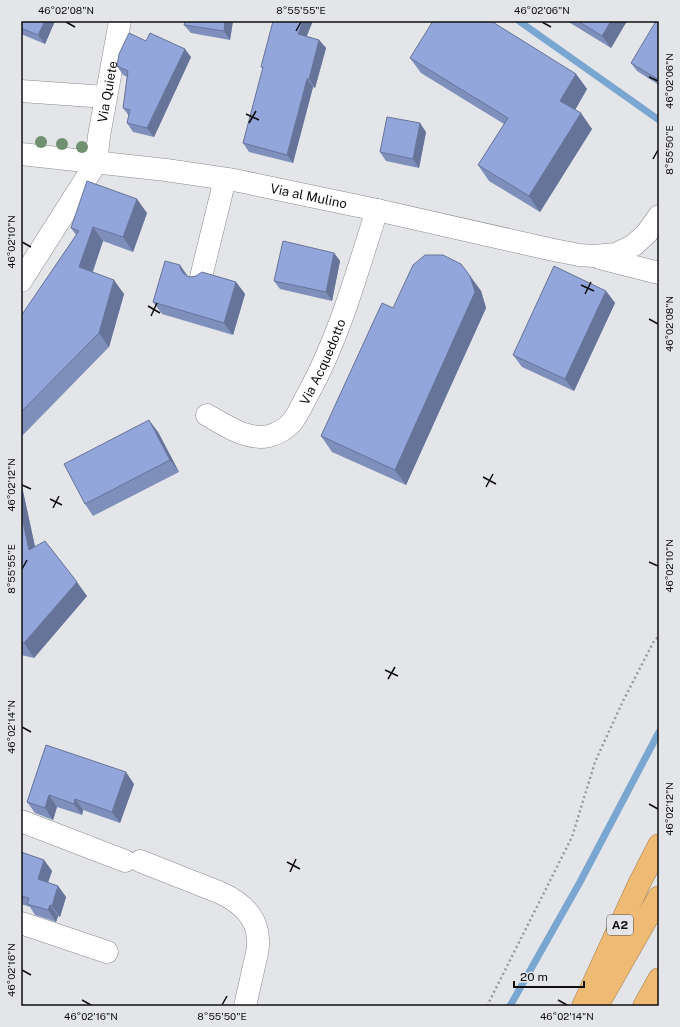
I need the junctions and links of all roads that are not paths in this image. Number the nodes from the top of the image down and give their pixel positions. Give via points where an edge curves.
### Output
1 (120, 21) edge
2 (21, 91) edge
3 (106, 98) junction
4 (21, 154) edge
5 (96, 163) junction
6 (225, 179) junction
7 (377, 210) junction
8 (659, 216) edge
9 (594, 256) junction
10 (659, 273) edge
11 (201, 277) edge
12 (21, 281) edge
13 (207, 415) dead end
14 (21, 821) edge
15 (659, 846) edge
16 (659, 897) edge
17 (21, 923) edge
18 (107, 952) dead end
19 (659, 979) edge
20 (244, 1006) edge
21 (583, 1006) edge
22 (598, 1006) edge
23 (644, 1006) edge

1 - 3 street, Via Quiete
2 - 3 street
3 - 5 street, Via Quiete
4 - 5 street, Via al Mulino
5 - 6 street, Via al Mulino
5 - 12 street
6 - 7 street, Via al Mulino
6 - 11 street
7 - 9 street, Via al Mulino via 549,249
7 - 13 street, Via Acquedotto via 338,329 319,373 293,422 284,430 270,436 259,437 232,429
8 - 9 street, Via al Mulino via 647,233 634,245 616,254
9 - 10 street, Via al Mulino
14 - 20 street via 234,899 248,911 256,925 258,939
15 - 21 highway, A2 via 638,884
16 - 22 highway, A2
17 - 18 street
19 - 23 highway

